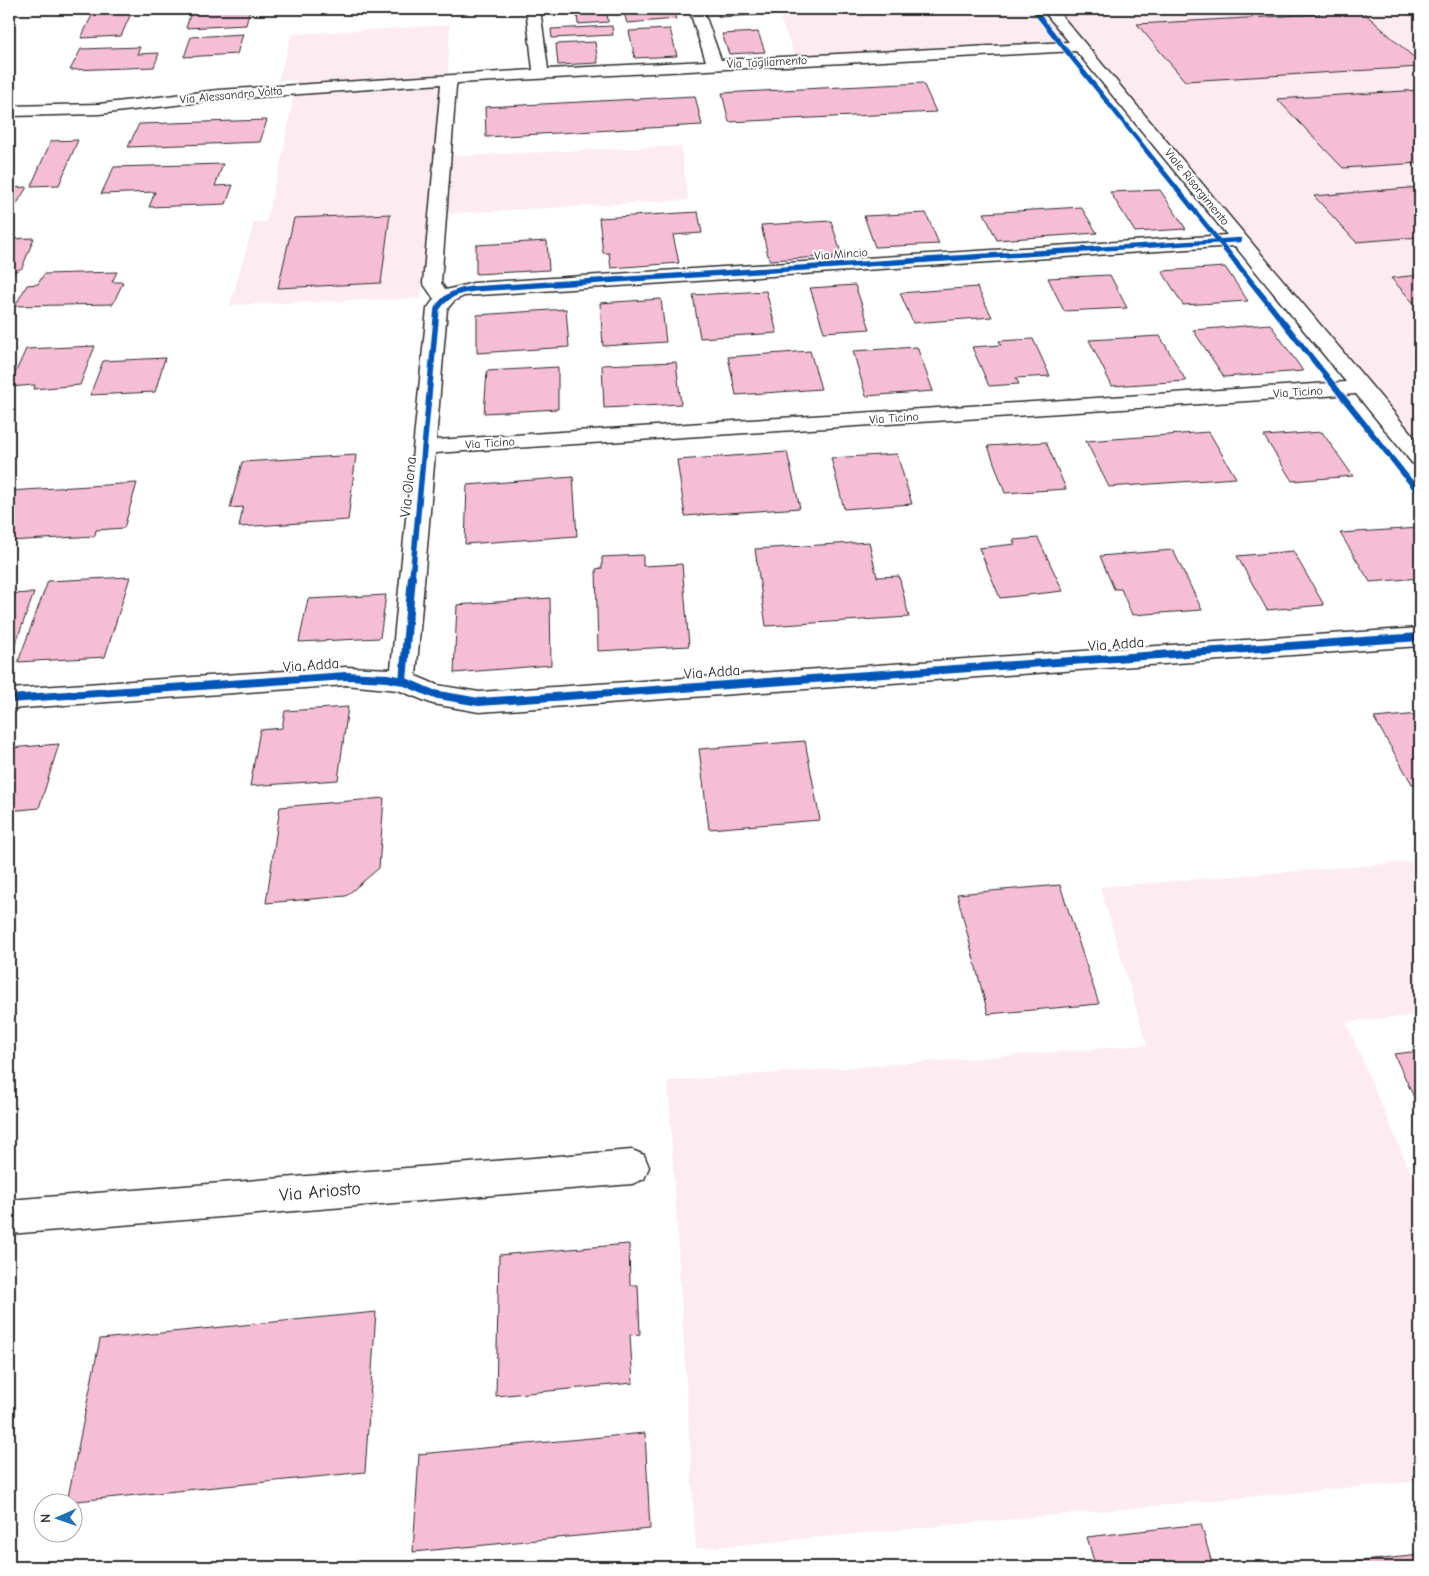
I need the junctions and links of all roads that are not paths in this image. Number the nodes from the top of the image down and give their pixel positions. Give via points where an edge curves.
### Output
1 (533, 9) edge
2 (696, 9) edge
3 (1049, 9) edge
4 (1081, 46) junction
5 (715, 65) junction
6 (541, 74) junction
7 (453, 78) junction
8 (9, 111) edge
9 (1240, 240) junction
10 (445, 298) junction
11 (1362, 387) junction
12 (426, 448) junction
13 (1420, 458) edge
14 (1420, 637) edge
15 (403, 681) junction
16 (9, 700) edge
17 (632, 1167) dead end
18 (9, 1217) edge

1 - 6 street
2 - 5 street
3 - 4 street, Viale Risorgimento
4 - 5 street, Via Tagliamento
4 - 9 street, Viale Risorgimento
5 - 6 street, Via Tagliamento
6 - 7 street, Via Tagliamento
7 - 8 street, Via Alessandro Volta via 218,94 99,109
7 - 10 street via 448,85 432,283
9 - 10 street, Via Mincio via 473,289
9 - 11 street, Viale Risorgimento
10 - 12 street, Via Olona via 437,309
11 - 12 street, Via Ticino
11 - 13 street, Viale Risorgimento
12 - 15 street, Via Olona
14 - 15 street, Via Adda via 479,702 433,694
15 - 16 street, Via Adda via 346,676
17 - 18 street, Via Ariosto

